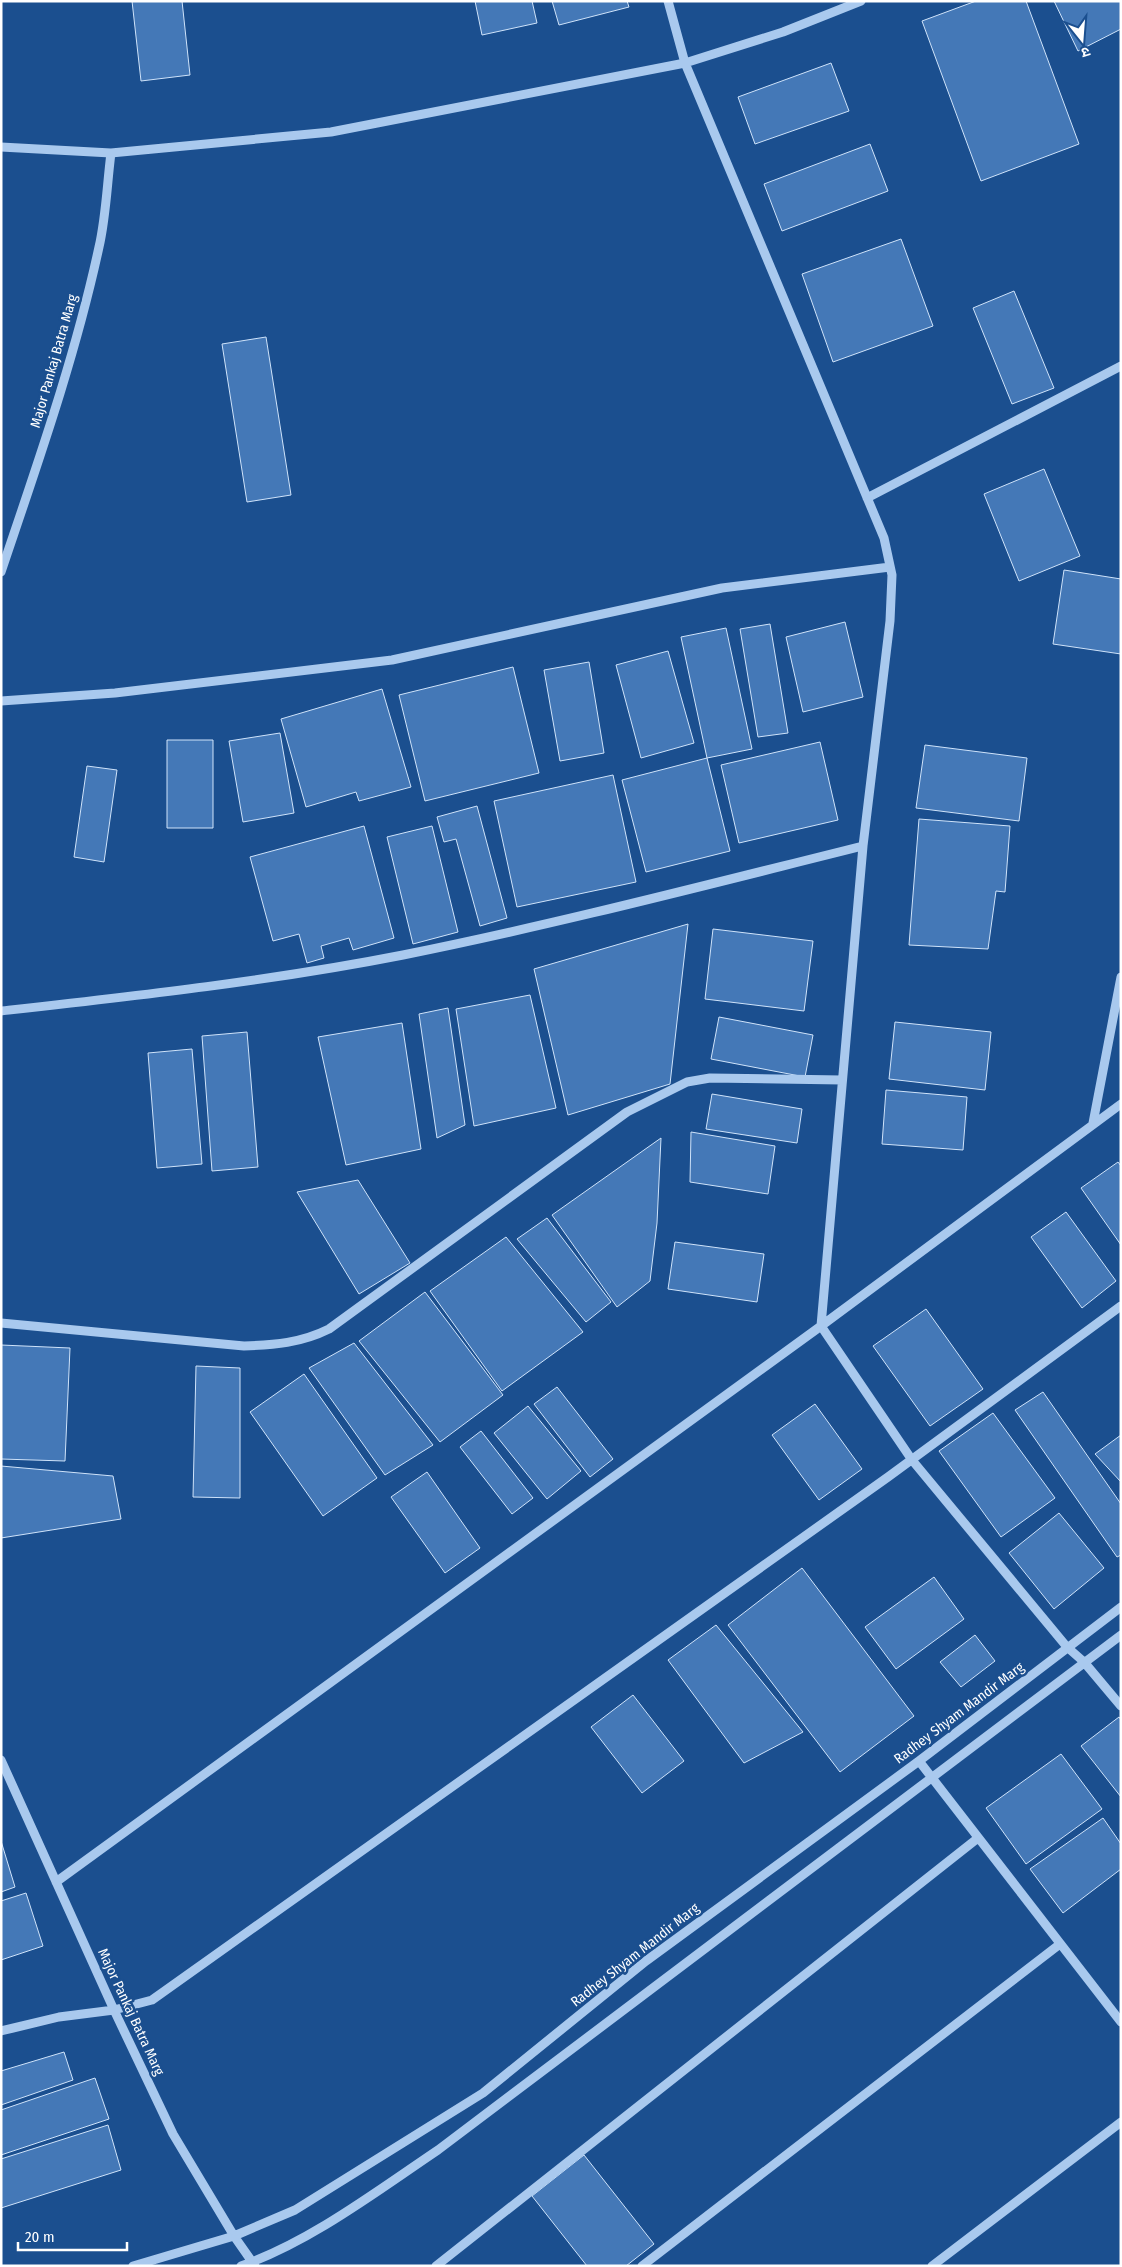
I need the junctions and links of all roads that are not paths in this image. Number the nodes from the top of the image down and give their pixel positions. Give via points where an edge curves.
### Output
1 (668, 1) edge
2 (861, 1) edge
3 (685, 63) junction
4 (1, 147) edge
5 (111, 153) junction
6 (1121, 366) edge
7 (867, 498) junction
8 (890, 567) junction
9 (1, 572) edge
10 (1, 700) edge
11 (862, 846) junction
12 (1121, 977) edge
13 (1, 1011) edge
14 (842, 1080) junction
15 (1121, 1104) edge
16 (1093, 1123) junction
17 (1121, 1306) edge
18 (1, 1323) edge
19 (821, 1326) junction
20 (912, 1460) junction
21 (1121, 1607) edge
22 (1121, 1635) edge
23 (1067, 1648) junction
24 (1084, 1662) junction
25 (1121, 1706) edge
26 (1, 1760) edge
27 (919, 1761) junction
28 (930, 1776) junction
29 (978, 1838) junction
30 (56, 1882) junction
31 (1060, 1944) junction
32 (114, 2010) junction
33 (1121, 2022) edge
34 (1, 2030) edge
35 (1121, 2122) edge
36 (234, 2236) junction
37 (254, 2264) edge
38 (133, 2266) edge
39 (240, 2266) edge
40 (436, 2266) edge
41 (642, 2266) edge
42 (932, 2266) edge

1 - 3 street
2 - 3 street via 783,32
3 - 5 street via 331,132
3 - 7 street
4 - 5 street
5 - 9 street, Major Pankaj Batra Marg via 100,246 79,329 50,428
6 - 7 street
7 - 8 street via 884,538
8 - 10 street via 722,588 392,660 115,693
8 - 11 street via 890,621
11 - 13 street via 549,923 402,955 163,992
11 - 14 street
12 - 16 street
14 - 18 street via 710,1078 687,1082 660,1095 628,1112 329,1329 309,1339 244,1346
14 - 19 street
15 - 16 street
16 - 19 street
17 - 20 street
19 - 20 street
19 - 30 street
20 - 23 street
20 - 32 street via 152,2000
21 - 23 street, Radhey Shyam Mandir Marg
22 - 24 street
23 - 24 street
23 - 27 street, Radhey Shyam Mandir Marg
24 - 25 street
24 - 28 street
26 - 30 street, Major Pankaj Batra Marg
27 - 28 street
27 - 36 street, Radhey Shyam Mandir Marg via 646,1961 483,2093 295,2210
28 - 29 street
28 - 37 street via 438,2150 328,2222
29 - 31 street
29 - 40 street
30 - 32 street, Major Pankaj Batra Marg
31 - 33 street
31 - 41 street
32 - 34 street via 59,2017
32 - 36 street, Major Pankaj Batra Marg via 173,2134
35 - 42 street
36 - 37 street, Major Pankaj Batra Marg
36 - 38 street, Radhey Shyam Mandir Marg
37 - 39 street

